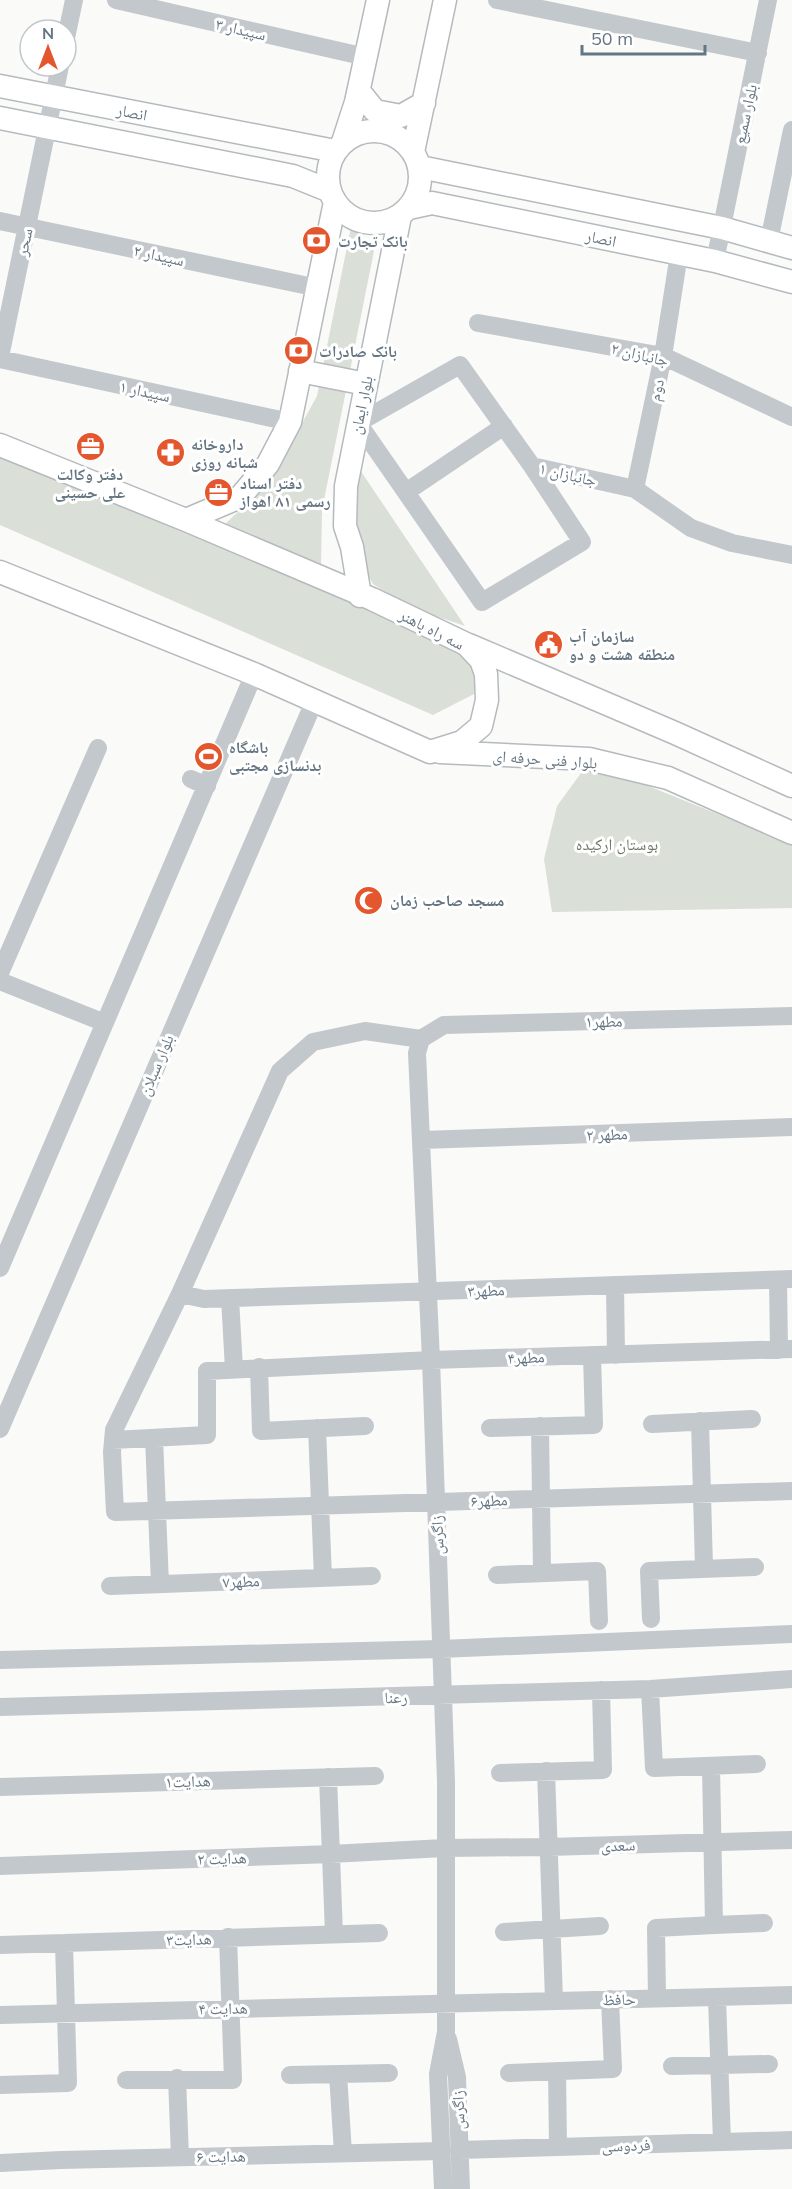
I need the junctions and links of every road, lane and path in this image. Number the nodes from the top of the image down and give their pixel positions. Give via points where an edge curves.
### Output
1 (74, 0) edge
2 (116, 0) edge
3 (378, 0) edge
4 (445, 0) edge
5 (496, 0) edge
6 (768, 0) edge
7 (70, 18) edge
8 (758, 53) junction
9 (366, 57) junction
10 (58, 78) edge
11 (0, 86) edge
12 (359, 91) junction
13 (54, 97) junction
14 (424, 104) junction
15 (0, 118) edge
16 (48, 128) junction
17 (791, 142) edge
18 (339, 146) junction
19 (417, 160) junction
20 (333, 197) junction
21 (405, 212) junction
22 (0, 221) edge
23 (27, 227) junction
24 (722, 228) junction
25 (769, 241) junction
26 (792, 248) edge
27 (679, 254) junction
28 (715, 261) junction
29 (792, 282) edge
30 (318, 288) junction
31 (478, 323) dead end
32 (663, 356) junction
33 (0, 358) edge
34 (300, 371) junction
35 (366, 384) junction
36 (792, 417) edge
37 (290, 423) junction
38 (358, 423) junction
39 (504, 426) junction
40 (0, 445) edge
41 (532, 466) junction
42 (636, 489) junction
43 (406, 492) junction
44 (186, 520) junction
45 (792, 555) edge
46 (0, 572) edge
47 (360, 596) junction
48 (466, 644) junction
49 (254, 674) junction
50 (314, 702) junction
51 (98, 748) dead end
52 (430, 752) junction
53 (792, 786) edge
54 (792, 833) edge
55 (0, 973) edge
56 (0, 981) edge
57 (792, 1016) edge
58 (105, 1023) junction
59 (421, 1039) junction
60 (792, 1127) edge
61 (422, 1140) junction
62 (0, 1268) edge
63 (785, 1279) edge
64 (615, 1285) junction
65 (428, 1292) junction
66 (180, 1294) junction
67 (230, 1298) junction
68 (786, 1349) edge
69 (616, 1354) junction
70 (592, 1355) junction
71 (431, 1360) junction
72 (259, 1367) junction
73 (234, 1369) junction
74 (752, 1419) dead end
75 (700, 1421) junction
76 (652, 1424) dead end
77 (365, 1426) dead end
78 (540, 1426) junction
79 (317, 1428) junction
80 (490, 1428) dead end
81 (0, 1429) edge
82 (154, 1438) junction
83 (113, 1440) junction
84 (792, 1491) edge
85 (702, 1493) junction
86 (541, 1499) junction
87 (436, 1502) junction
88 (321, 1506) junction
89 (157, 1511) junction
90 (755, 1567) dead end
91 (704, 1568) junction
92 (542, 1572) junction
93 (497, 1575) dead end
94 (372, 1576) dead end
95 (323, 1578) junction
96 (160, 1584) junction
97 (110, 1586) dead end
98 (651, 1619) dead end
99 (599, 1621) dead end
100 (792, 1634) edge
101 (441, 1649) junction
102 (0, 1660) edge
103 (792, 1679) edge
104 (650, 1689) junction
105 (602, 1690) junction
106 (442, 1696) junction
107 (0, 1707) edge
108 (757, 1764) dead end
109 (711, 1766) junction
110 (546, 1771) junction
111 (500, 1773) dead end
112 (375, 1776) dead end
113 (328, 1777) junction
114 (0, 1786) edge
115 (792, 1840) edge
116 (712, 1842) junction
117 (548, 1847) junction
118 (444, 1848) junction
119 (331, 1854) junction
120 (0, 1866) edge
121 (764, 1923) dead end
122 (714, 1925) junction
123 (600, 1926) dead end
124 (551, 1929) junction
125 (504, 1932) dead end
126 (379, 1933) dead end
127 (334, 1934) junction
128 (228, 1937) junction
129 (64, 1943) junction
130 (0, 1945) edge
131 (792, 1995) edge
132 (657, 1998) junction
133 (717, 1998) junction
134 (610, 1999) junction
135 (554, 2001) junction
136 (447, 2004) junction
137 (231, 2008) junction
138 (67, 2013) junction
139 (0, 2015) edge
140 (769, 2064) dead end
141 (719, 2065) junction
142 (672, 2066) dead end
143 (557, 2071) junction
144 (389, 2073) dead end
145 (509, 2073) dead end
146 (338, 2074) junction
147 (290, 2075) dead end
148 (177, 2079) junction
149 (126, 2080) dead end
150 (0, 2085) edge
151 (792, 2140) edge
152 (722, 2142) junction
153 (558, 2147) junction
154 (450, 2150) junction
155 (343, 2153) junction
156 (180, 2157) junction
157 (0, 2163) edge
158 (443, 2189) edge
159 (460, 2189) edge

1 - 7 street
2 - 9 street, سپیدار ۳
3 - 9 main road
4 - 14 main road
5 - 8 street
6 - 8 street, بلوار سمیع
8 - 24 street, بلوار سمیع
9 - 12 main road
10 - 13 street
11 - 13 main road, انصار
12 - 14 main road via 375,111 401,116
12 - 18 main road
13 - 16 street, سحر
13 - 18 main road, انصار
14 - 19 main road
15 - 16 main road, انصار
16 - 20 main road, انصار via 293,176
16 - 23 street, سحر
17 - 25 street
18 - 19 main road via 360,133 384,131 406,142
18 - 20 main road via 329,167
19 - 21 main road via 420,186
19 - 24 main road, انصار
20 - 21 main road via 343,211 365,222 383,222
20 - 30 main road
21 - 27 main road, انصار via 432,203
21 - 35 main road, بلوار ایمان
22 - 23 street, سپیدار ۲
23 - 30 street, سپیدار ۲
23 - 33 street, سحر
24 - 25 main road, انصار
24 - 28 street, بلوار سمیع
25 - 26 main road, انصار
27 - 28 main road, انصار
27 - 32 street, دوم
28 - 29 main road, انصار
30 - 34 main road
31 - 32 street, جانبازان ۲
32 - 36 street, جانبازان ۲
32 - 42 street, دوم
33 - 37 street, سپیدار ۱
34 - 35 main road
34 - 37 main road
35 - 38 main road, بلوار ایمان
37 - 44 main road via 268,464 240,497
38 - 39 street, جانبازان ۱ via 460,365
38 - 43 street
38 - 47 main road, بلوار ایمان via 346,486 345,526
39 - 41 street, جانبازان ۱
39 - 43 street
40 - 44 main road, سه راه باهنر
41 - 42 street, جانبازان ۱
41 - 43 street via 582,542 482,602
42 - 45 street, جانبازان ۱ via 691,528 732,543
44 - 47 main road, سه راه باهنر
46 - 49 main road
47 - 48 main road, سه راه باهنر
48 - 52 main road, سه راه باهنر via 481,660 486,674 487,700 481,726 462,741
48 - 53 main road
49 - 50 main road
49 - 58 street via 199,783
50 - 52 main road
50 - 81 street, بلوار سبلان
51 - 55 street
52 - 54 main road, بلوار فنی حرفه ای via 589,759 668,778
56 - 58 street
57 - 59 street, مطهر۱ via 444,1025
58 - 62 street
59 - 61 street, زاگرس via 417,1053
59 - 66 street via 365,1031 313,1041 280,1071
60 - 61 street, مطهر ۲
61 - 65 street, زاگرس
63 - 64 street, مطهر۳
63 - 68 street
64 - 65 street, مطهر۳
64 - 69 street
65 - 67 street, مطهر۳
65 - 71 street, زاگرس
66 - 67 street, مطهر۳ via 204,1299
66 - 83 street via 114,1430
67 - 73 street
68 - 69 street, مطهر۴
69 - 70 street, مطهر۴
70 - 71 street, مطهر۴
70 - 78 street via 594,1425
71 - 72 street, مطهر۴
71 - 87 street, زاگرس
72 - 73 street, مطهر۴
72 - 79 street via 261,1431
73 - 82 street, مطهر۴ via 207,1371 207,1435
74 - 75 street
75 - 76 street
75 - 85 street
77 - 79 street
78 - 80 street
78 - 86 street
79 - 88 street
82 - 83 street
82 - 89 street
83 - 89 street, مطهر۶ via 115,1512
84 - 85 street, مطهر۶
85 - 86 street, مطهر۶
85 - 91 street
86 - 87 street, مطهر۶
86 - 92 street
87 - 88 street, مطهر۶
87 - 101 street, زاگرس
88 - 89 street, مطهر۶
88 - 95 street
89 - 96 street
90 - 91 street
91 - 98 street via 649,1571
92 - 93 street
92 - 99 street via 597,1571
94 - 95 street, مطهر۷
95 - 96 street, مطهر۷
96 - 97 street, مطهر۷
100 - 101 street
101 - 102 street
101 - 106 street, زاگرس
103 - 104 street, رعنا
104 - 105 street, رعنا
104 - 109 street via 654,1768
105 - 106 street, رعنا
105 - 110 street via 603,1770
106 - 107 street, رعنا
106 - 118 street, زاگرس
108 - 109 street
109 - 116 street
110 - 111 street
110 - 117 street
112 - 113 street, هدایت۱
113 - 114 street, هدایت۱
113 - 119 street
115 - 116 street, سعدی
116 - 117 street, سعدی
116 - 122 street
117 - 118 street, سعدی
117 - 124 street
118 - 119 street, هدایت ۲
118 - 136 street, زاگرس
119 - 120 street, هدایت ۲
119 - 127 street
121 - 122 street
122 - 132 street via 656,1928
123 - 124 street
124 - 125 street
124 - 135 street
126 - 127 street, هدایت۳
127 - 128 street, هدایت۳
128 - 129 street, هدایت۳
128 - 137 street
129 - 130 street, هدایت۳
129 - 138 street
131 - 133 street, حافظ
132 - 133 street, حافظ
132 - 134 street, حافظ
133 - 141 street
134 - 135 street, حافظ
134 - 143 street via 613,2069
135 - 136 street, حافظ
136 - 137 street, هدایت ۴
136 - 154 street, زاگرس via 438,2074
137 - 138 street, هدایت ۴
137 - 148 street via 233,2080
138 - 139 street, هدایت ۴
138 - 150 street via 68,2083
140 - 141 street
141 - 142 street
141 - 152 street
143 - 145 street
143 - 153 street
144 - 146 street
146 - 147 street
146 - 155 street
148 - 149 street
148 - 156 street
151 - 152 street, فردوسی
152 - 153 street, فردوسی
153 - 154 street, فردوسی
154 - 155 street, هدایت ۶
154 - 158 street, زاگرس
154 - 159 street, زاگرس
155 - 156 street, هدایت ۶
156 - 157 street, هدایت ۶

